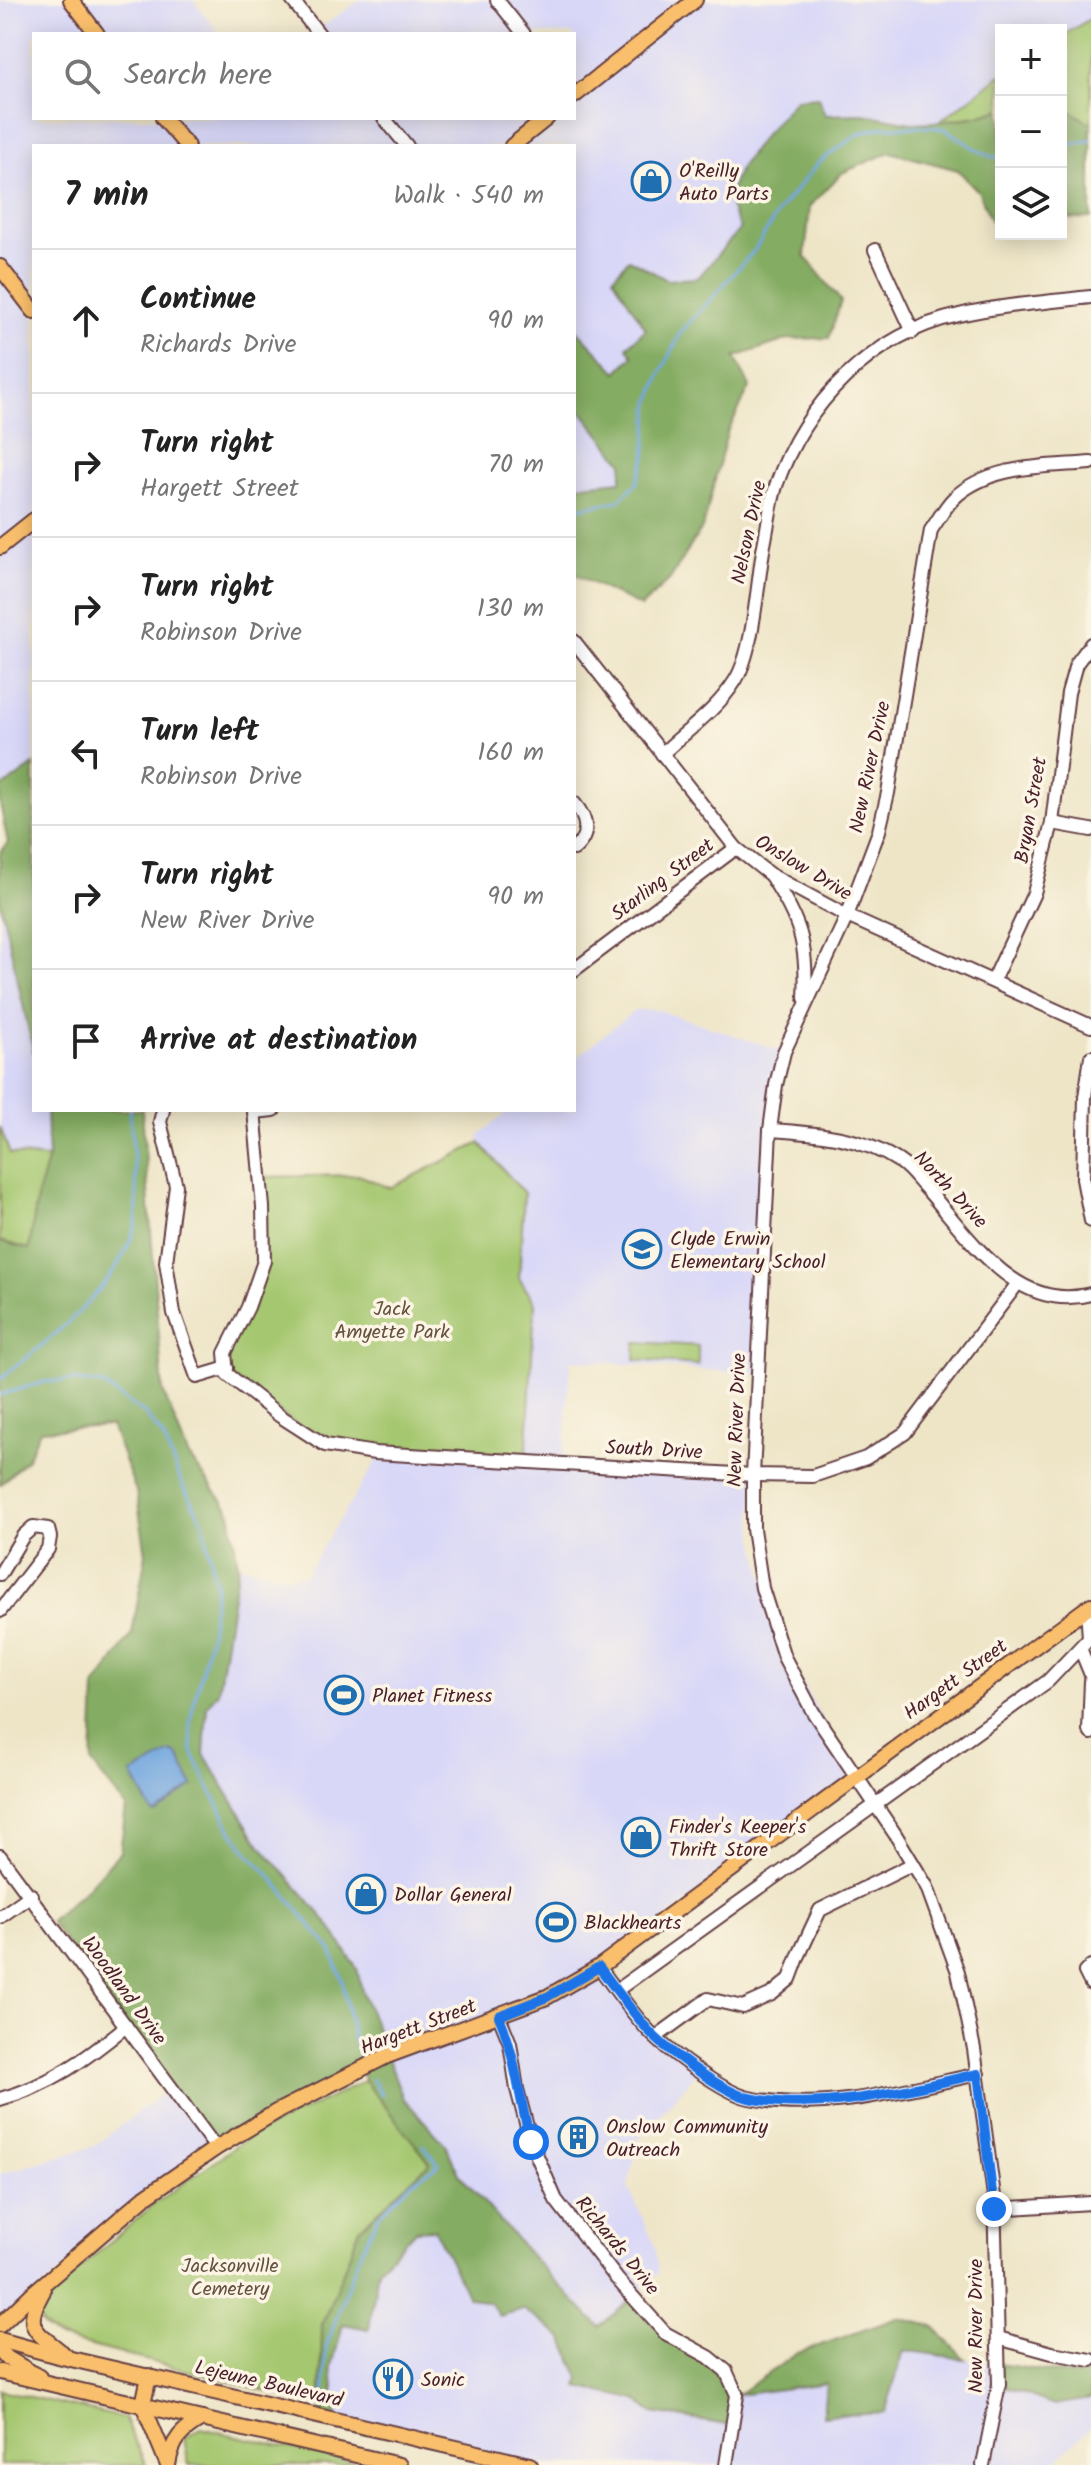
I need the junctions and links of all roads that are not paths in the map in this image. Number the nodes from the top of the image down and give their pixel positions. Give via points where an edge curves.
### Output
1 (71, 0) edge
2 (292, 0) edge
3 (497, 0) edge
4 (695, 0) edge
5 (95, 32) edge
6 (317, 32) edge
7 (522, 32) edge
8 (576, 94) edge
9 (165, 120) edge
10 (386, 120) edge
11 (544, 120) edge
12 (185, 144) edge
13 (405, 144) edge
14 (514, 144) edge
15 (875, 250) dead end
16 (0, 267) edge
17 (1091, 297) edge
18 (32, 308) edge
19 (913, 332) junction
20 (1091, 463) edge
21 (32, 522) edge
22 (0, 547) edge
23 (576, 643) edge
24 (1091, 644) edge
25 (587, 657) junction
26 (576, 665) edge
27 (662, 754) junction
28 (576, 806) edge
29 (1052, 823) junction
30 (1091, 830) edge
31 (576, 847) edge
32 (736, 848) junction
33 (769, 874) junction
34 (847, 916) junction
35 (576, 968) edge
36 (993, 981) junction
37 (805, 1006) junction
38 (1091, 1026) edge
39 (1091, 1057) edge
40 (162, 1112) edge
41 (254, 1112) edge
42 (770, 1130) junction
43 (1091, 1221) edge
44 (1018, 1283) junction
45 (1091, 1294) edge
46 (227, 1371) junction
47 (753, 1475) junction
48 (0, 1574) edge
49 (1089, 1606) edge
50 (0, 1611) edge
51 (1080, 1648) junction
52 (1091, 1675) edge
53 (1091, 1681) edge
54 (1091, 1733) edge
55 (855, 1777) junction
56 (875, 1805) junction
57 (0, 1856) edge
58 (913, 1864) junction
59 (31, 1895) junction
60 (0, 1917) edge
61 (1091, 1966) edge
62 (599, 1967) junction
63 (1091, 1984) edge
64 (617, 1990) junction
65 (499, 2016) junction
66 (126, 2026) junction
67 (656, 2037) junction
68 (978, 2074) junction
69 (0, 2099) edge
70 (216, 2148) junction
71 (1091, 2203) edge
72 (994, 2209) junction
73 (51, 2278) junction
74 (0, 2325) edge
75 (998, 2338) junction
76 (0, 2340) edge
77 (0, 2350) edge
78 (70, 2359) junction
79 (1091, 2360) edge
80 (0, 2372) edge
81 (149, 2376) junction
82 (51, 2384) junction
83 (143, 2405) junction
84 (202, 2419) junction
85 (168, 2465) edge
86 (399, 2465) edge
87 (530, 2465) edge
88 (726, 2465) edge
89 (983, 2465) edge

1 - 5 main road
2 - 6 street
3 - 7 street
4 - 8 main road
9 - 12 main road
10 - 13 street
11 - 14 main road
15 - 19 street
16 - 18 main road
17 - 19 street, Nelson Drive via 956,315
19 - 27 street, Nelson Drive via 851,371 828,392 803,429 775,489 748,645 737,678
20 - 34 street, New River Drive via 1009,470 981,481 953,499 931,530 888,793
21 - 22 main road
23 - 25 street, Onslow Drive
24 - 29 street, Bryan Street via 1076,664 1068,693
25 - 26 street
25 - 27 street, Onslow Drive
27 - 32 street, Onslow Drive
28 - 31 street via 587,827
29 - 30 street
29 - 36 street, Bryan Street via 1034,893
32 - 33 street, Onslow Drive
32 - 35 street, Starling Street
33 - 34 street, Onslow Drive
33 - 37 street via 802,934
34 - 36 street, Onslow Drive
34 - 37 street, New River Drive
36 - 38 street, Onslow Drive
37 - 42 street, New River Drive via 784,1052
39 - 43 street via 1083,1179
40 - 46 street via 160,1122 176,1186 166,1262 174,1313 197,1377
41 - 46 street via 264,1261 225,1353
42 - 44 street, North Drive via 832,1135 902,1163 961,1230
42 - 47 street, New River Drive
44 - 45 street, North Drive via 1040,1294
44 - 47 street, South Drive via 905,1433 866,1458 813,1476
46 - 47 street, South Drive via 325,1445 375,1453
47 - 55 street, New River Drive via 753,1529 777,1639 813,1712
48 - 50 street via 23,1536 33,1527 48,1529 48,1549
49 - 51 street via 1089,1638
49 - 55 main road, Hargett Street
51 - 52 street
51 - 56 street via 1048,1681
53 - 54 street
55 - 56 street, New River Drive
55 - 62 main road, Hargett Street
56 - 58 street, New River Drive
56 - 64 street
57 - 59 street, Woodland Drive
58 - 67 street via 820,1910 790,1979 772,1994 743,2007 708,1999
58 - 68 street, New River Drive via 927,1887 958,1972
59 - 60 street
59 - 66 street, Woodland Drive
61 - 63 street via 1085,1972
62 - 64 street
62 - 65 main road, Hargett Street via 547,1997
64 - 67 street
65 - 70 main road, Hargett Street via 387,2056
65 - 88 street, Richards Drive via 510,2043 531,2142 556,2200 665,2333 726,2371 737,2395
66 - 69 street via 81,2063
66 - 70 street, Woodland Drive
67 - 68 street via 705,2075 746,2097 851,2100
68 - 72 street, New River Drive
70 - 73 main road, Hargett Street via 145,2197
71 - 72 street
72 - 75 street, New River Drive
73 - 74 main road, Hargett Street
73 - 78 main road via 32,2317 40,2335
75 - 79 street
75 - 89 street, New River Drive via 999,2384
76 - 78 main road, Lejeune Boulevard
77 - 82 main road
78 - 81 main road, Lejeune Boulevard
80 - 82 main road
81 - 83 main road
81 - 87 main road, Lejeune Boulevard
82 - 83 main road
83 - 84 main road
83 - 85 main road
84 - 85 main road via 182,2430
84 - 86 main road

